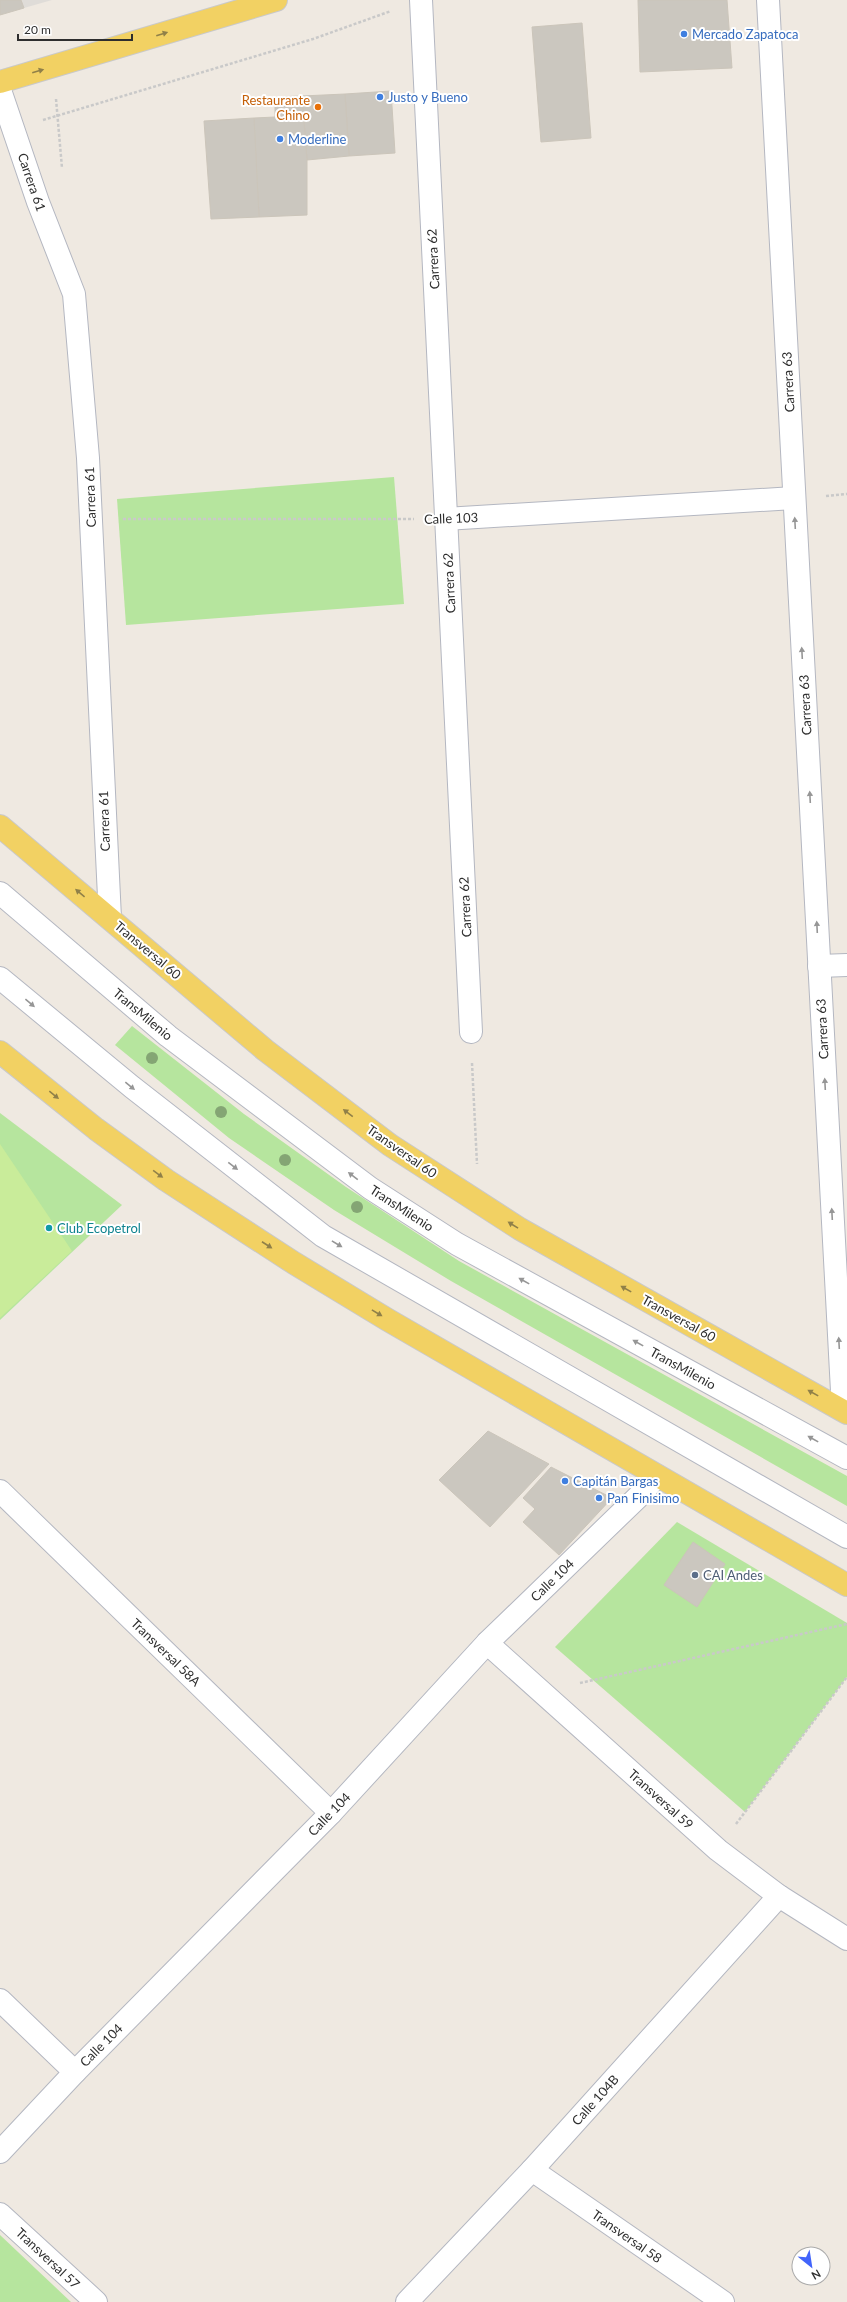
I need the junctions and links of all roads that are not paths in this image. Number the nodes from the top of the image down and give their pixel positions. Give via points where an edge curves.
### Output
1 (276, 0) edge
2 (421, 0) edge
3 (768, 0) edge
4 (0, 82) edge
5 (0, 90) edge
6 (794, 498) junction
7 (445, 519) junction
8 (0, 826) edge
9 (0, 893) edge
10 (110, 918) junction
11 (847, 965) edge
12 (819, 966) junction
13 (0, 978) edge
14 (471, 1032) road end
15 (0, 1052) edge
16 (845, 1411) edge
17 (847, 1458) edge
18 (657, 1476) junction
19 (0, 1492) edge
20 (847, 1537) edge
21 (847, 1585) edge
22 (487, 1643) junction
23 (331, 1812) junction
24 (779, 1896) junction
25 (847, 1939) edge
26 (0, 2000) edge
27 (75, 2072) junction
28 (0, 2152) edge
29 (532, 2170) junction
30 (0, 2214) edge
31 (96, 2302) edge
32 (407, 2302) edge
33 (723, 2302) edge

4 -> 1 main road
2 - 7 street, Carrera 62
3 - 6 street, Carrera 63
5 - 10 street, Carrera 61 via 38,202 74,294 88,458
6 - 7 street, Calle 103
12 -> 6 street, Carrera 63
7 - 14 street, Carrera 62
10 -> 8 main road, Transversal 60
17 -> 9 street, TransMilenio via 457,1244 370,1188 168,1036
16 -> 10 main road, Transversal 60 via 520,1229 390,1145 265,1050
11 - 12 street
16 -> 12 street, Carrera 63
13 -> 20 street via 132,1087 323,1236
15 -> 18 main road via 96,1129 186,1193 388,1320
18 - 21 main road
18 - 22 street, Calle 104
19 - 23 street, Transversal 58A
22 - 23 street, Calle 104
22 - 24 street, Transversal 59 via 718,1850
23 - 27 street, Calle 104
24 - 25 street, Transversal 59
24 - 29 street, Calle 104B
26 - 27 street
27 - 28 street, Calle 104
29 - 32 street, Calle 104B
29 - 33 street, Transversal 58
30 - 31 street, Transversal 57

